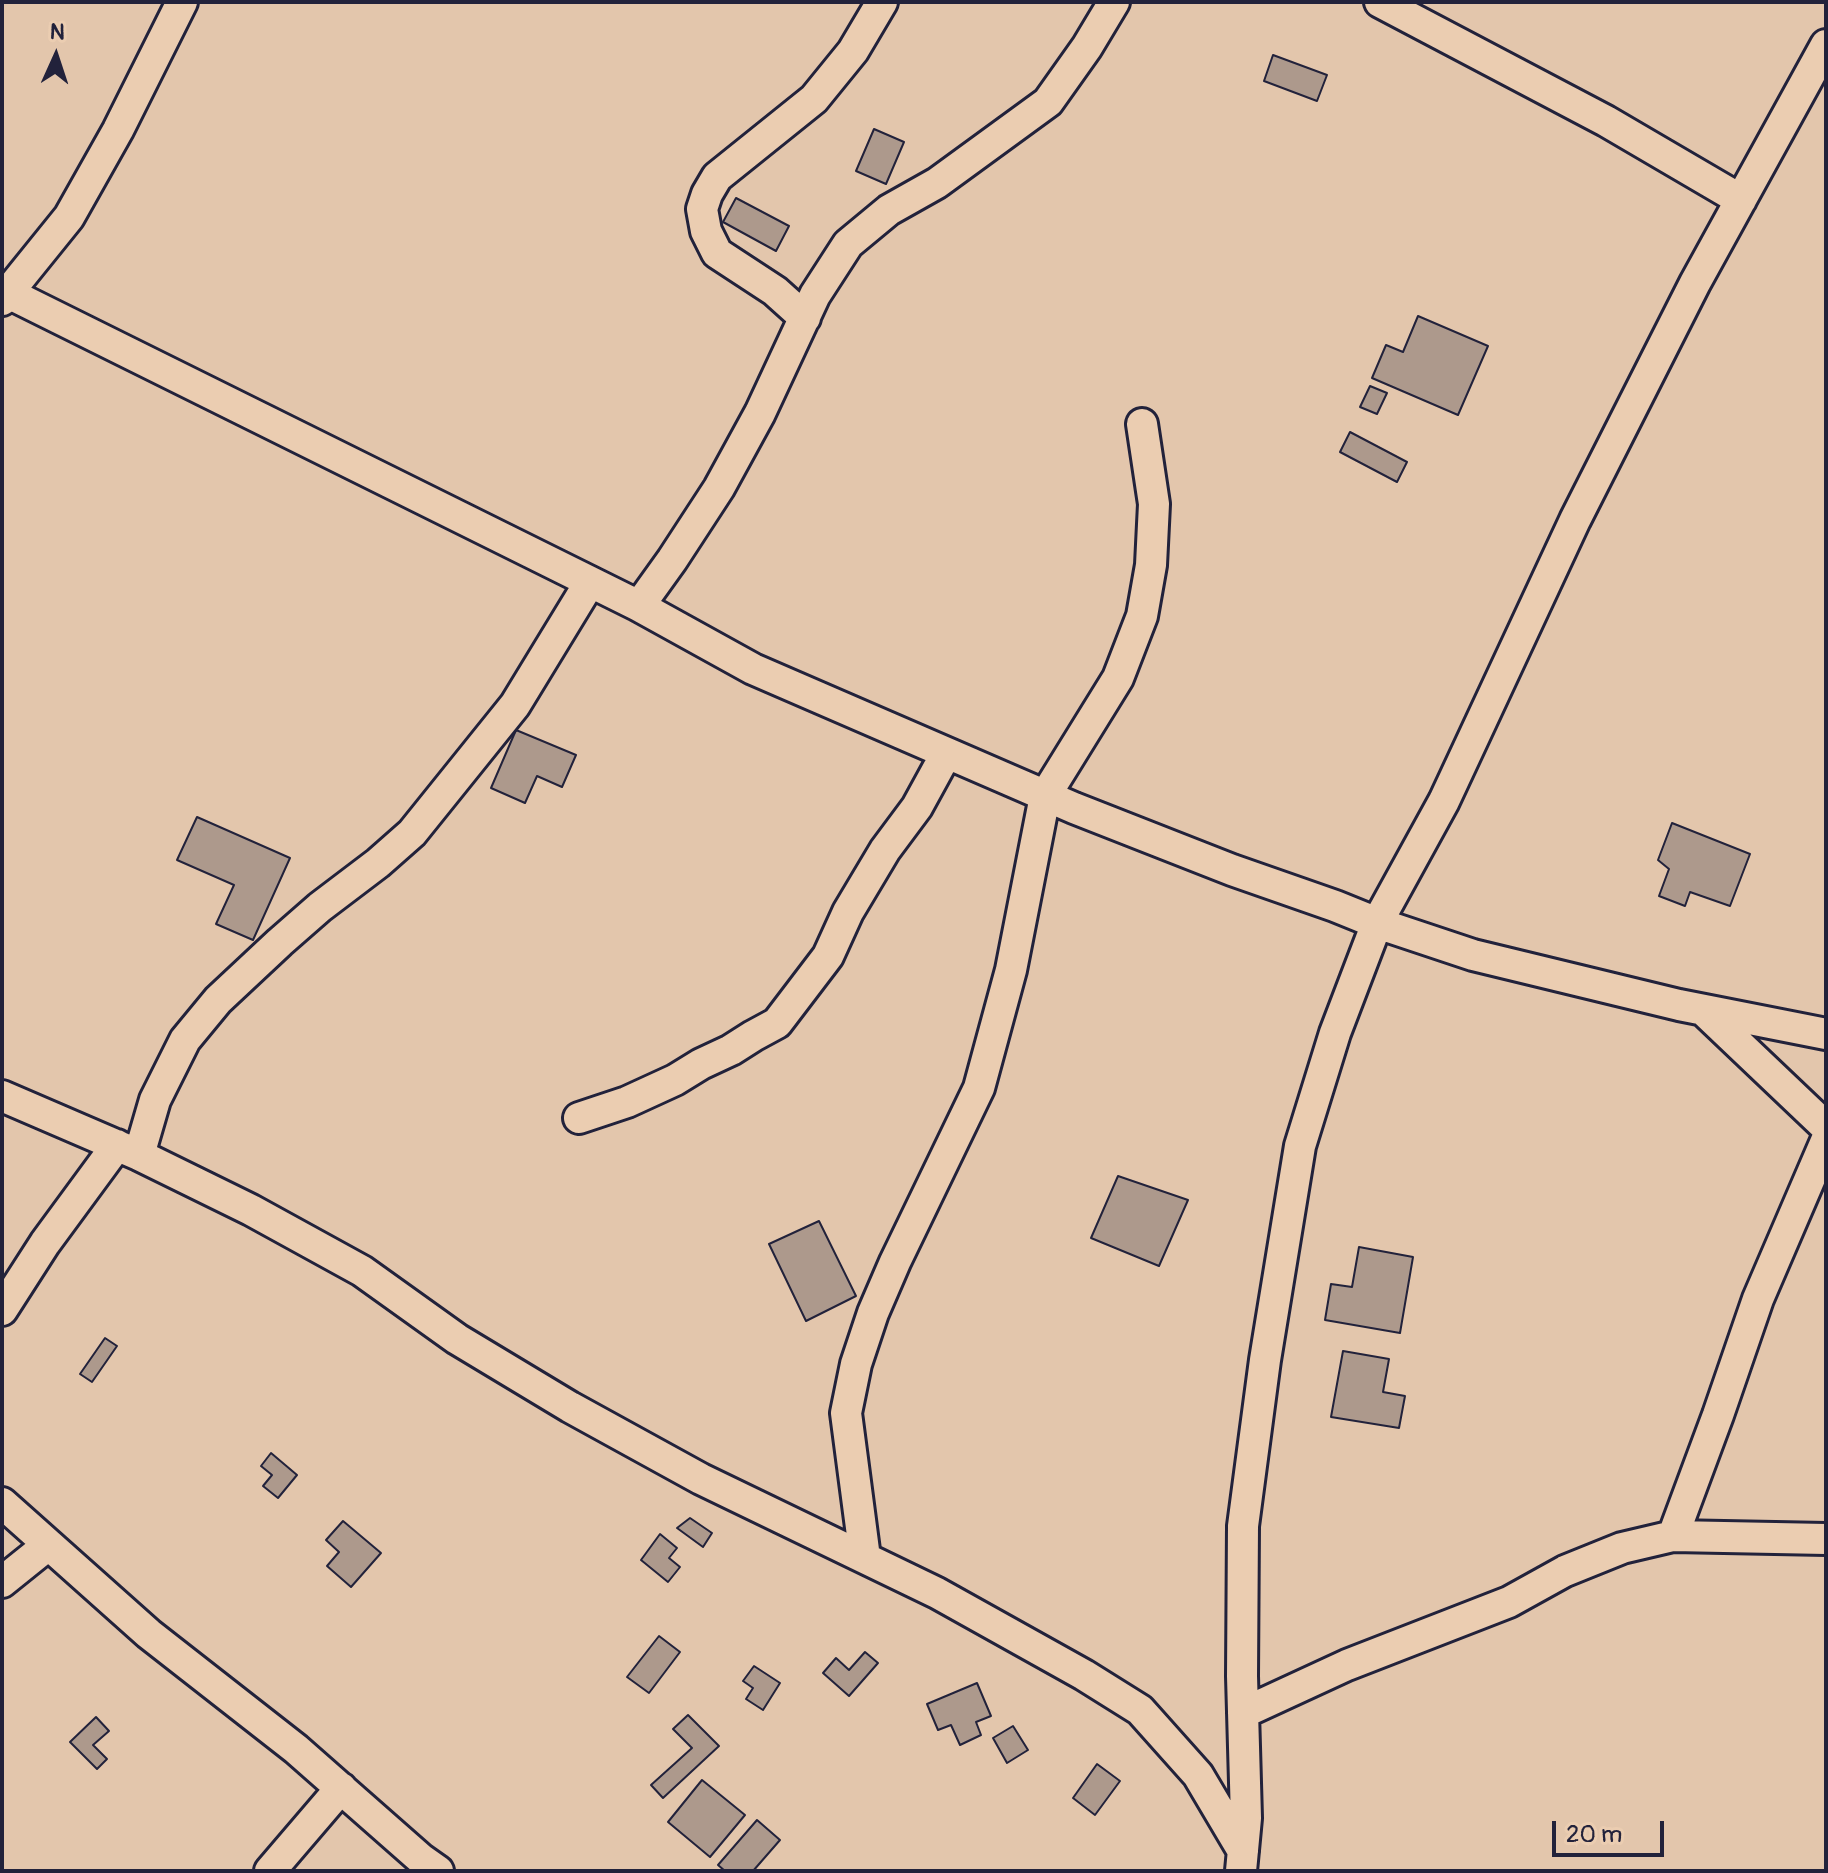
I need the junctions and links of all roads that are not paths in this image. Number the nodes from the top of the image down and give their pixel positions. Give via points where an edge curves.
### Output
1 (182, 2) edge
2 (882, 2) edge
3 (1114, 2) edge
4 (1380, 2) edge
5 (1826, 45) edge
6 (1819, 74) edge
7 (1741, 200) junction
8 (4, 294) edge
9 (805, 318) junction
10 (1142, 424) dead end
11 (590, 582) junction
12 (639, 606) junction
13 (946, 754) junction
14 (1045, 796) junction
15 (1377, 923) junction
16 (1702, 1010) junction
17 (1826, 1034) edge
18 (2, 1096) edge
19 (579, 1118) dead end
20 (1826, 1127) edge
21 (1826, 1141) edge
22 (128, 1150) junction
23 (2, 1310) edge
24 (2, 1503) edge
25 (1673, 1536) junction
26 (1826, 1539) edge
27 (48, 1545) junction
28 (865, 1558) junction
29 (2, 1582) edge
30 (1243, 1713) junction
31 (341, 1788) junction
32 (1242, 1861) edge
33 (270, 1871) edge
34 (438, 1871) edge

1 - 8 street via 69,217
2 - 9 street via 853,51 814,99 717,177 702,209 717,253
3 - 9 street via 1048,102 848,244
4 - 7 street via 1606,121
5 - 6 street
6 - 7 street
7 - 15 street via 1575,520 1444,801
8 - 11 street
9 - 12 street via 719,488
10 - 14 street via 1154,504 1142,616 1118,678
11 - 12 street
11 - 22 street via 515,705 412,833 280,942 218,1000 185,1040
12 - 13 street via 753,669
13 - 14 street
13 - 19 street via 848,912 828,956 777,1023 675,1080
14 - 15 street
14 - 28 street via 1011,970 979,1088 895,1262 856,1364 846,1413
15 - 16 street via 1473,955
15 - 30 street via 1300,1146 1243,1526
16 - 17 street
16 - 20 street
18 - 22 street
21 - 25 street via 1758,1299
22 - 23 street via 45,1243
22 - 28 street via 362,1271 457,1339 570,1407 701,1479
24 - 27 street
25 - 26 street
25 - 30 street via 1622,1548 1565,1571 1509,1602 1347,1665
27 - 29 street
27 - 31 street via 149,1634
28 - 32 street via 937,1593 1140,1710 1198,1775
30 - 32 street
31 - 33 street
31 - 34 street

